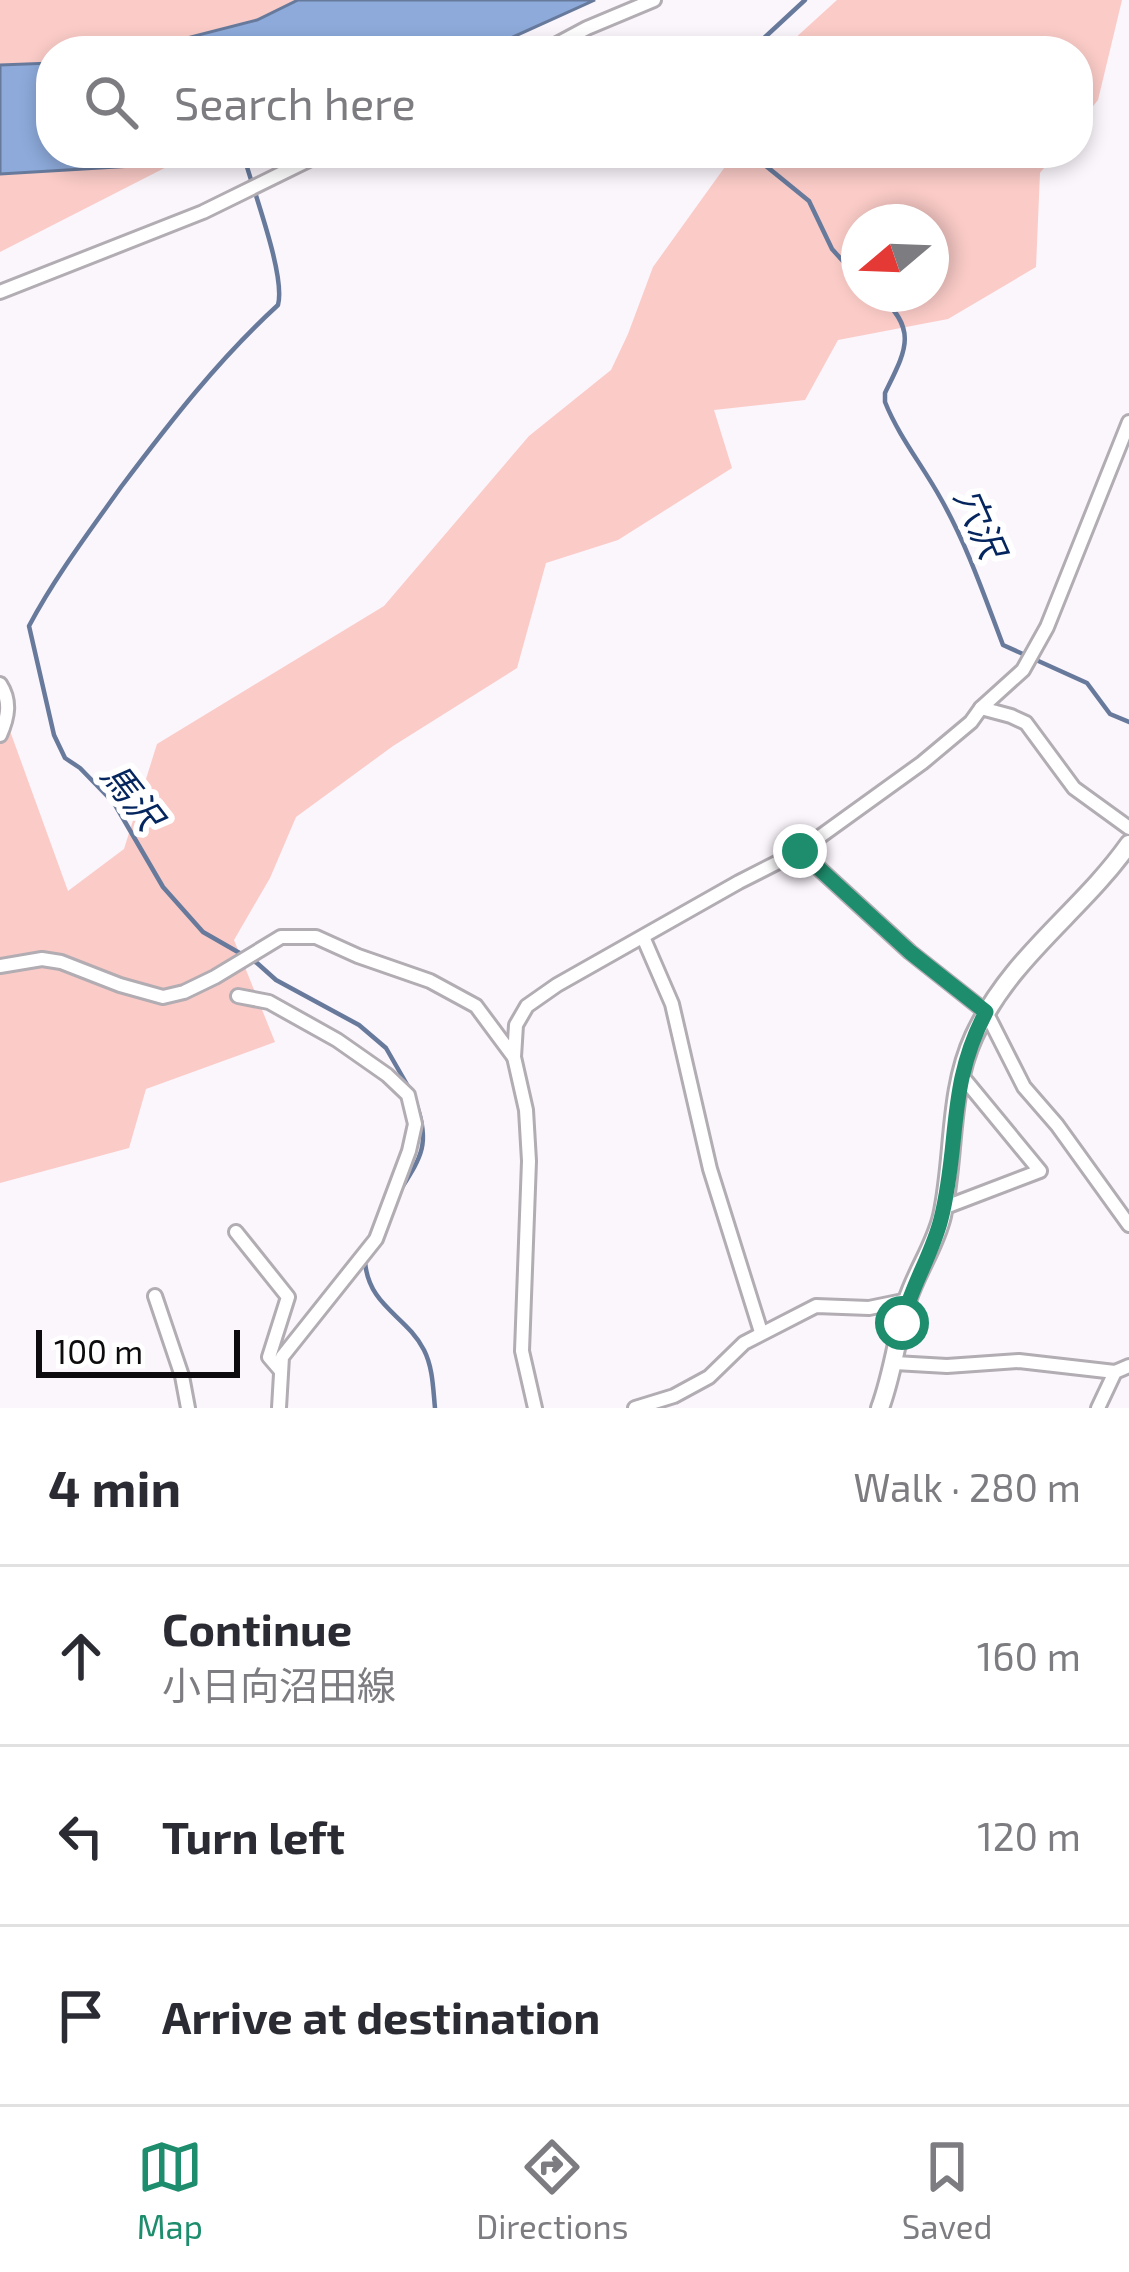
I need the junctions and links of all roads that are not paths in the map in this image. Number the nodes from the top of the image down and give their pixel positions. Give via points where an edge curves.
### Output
1 (655, 0) edge
2 (572, 36) edge
3 (292, 168) edge
4 (0, 292) edge
5 (1128, 428) edge
6 (0, 684) edge
7 (981, 708) junction
8 (0, 735) edge
9 (1129, 828) edge
10 (1129, 844) edge
11 (800, 851) junction
12 (643, 937) junction
13 (0, 966) edge
14 (238, 996) dead end
15 (986, 1012) junction
16 (514, 1058) junction
17 (961, 1076) junction
18 (943, 1208) junction
19 (1129, 1225) edge
20 (236, 1232) dead end
21 (155, 1296) dead end
22 (908, 1300) junction
23 (760, 1332) junction
24 (895, 1363) junction
25 (1122, 1369) edge
26 (281, 1371) junction
27 (188, 1408) edge
28 (279, 1408) edge
29 (536, 1408) edge
30 (635, 1408) edge
31 (880, 1408) edge
32 (1098, 1408) edge

1 - 2 street
3 - 4 street
5 - 7 street via 1047,627 1023,670
6 - 8 street via 8,718
7 - 9 street via 1025,723 1074,788
7 - 11 street via 922,763
10 - 15 main road via 1022,960
11 - 12 street
11 - 15 street
12 - 16 street via 527,1006 516,1025
12 - 23 street via 672,1004 710,1169
13 - 16 street via 61,962 163,997 281,938 316,937 476,1006
14 - 26 street via 269,1002 387,1075 408,1095 415,1124 376,1239 282,1357
15 - 17 main road
15 - 19 street via 1024,1087
16 - 29 street via 529,1161 523,1351
17 - 18 main road
17 - 18 street via 1040,1171
18 - 22 main road
20 - 26 street via 288,1297 269,1357
21 - 27 street
22 - 23 street via 816,1306
22 - 24 main road
23 - 30 street via 709,1377
24 - 25 street
24 - 31 main road
25 - 32 street
26 - 28 street

